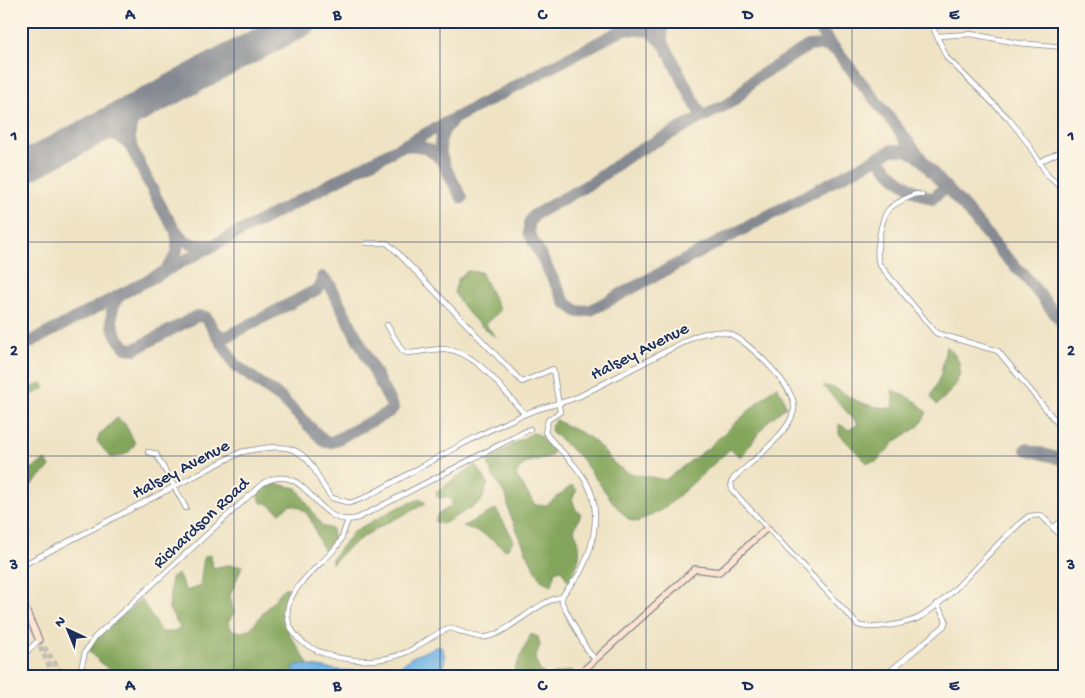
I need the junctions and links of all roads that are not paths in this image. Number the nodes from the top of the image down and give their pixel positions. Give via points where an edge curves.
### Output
1 (930, 21) edge
2 (938, 36) junction
3 (1064, 46) edge
4 (1064, 150) edge
5 (1040, 162) junction
6 (1064, 190) edge
7 (922, 195) dead end
8 (367, 243) dead end
9 (387, 325) dead end
10 (558, 404) junction
11 (525, 414) junction
12 (530, 429) dead end
13 (1064, 431) edge
14 (148, 452) dead end
15 (174, 487) junction
16 (186, 508) dead end
17 (1064, 519) edge
18 (348, 521) junction
19 (767, 528) junction
20 (1053, 528) junction
21 (1064, 540) edge
22 (21, 566) edge
23 (562, 597) junction
24 (21, 599) edge
25 (937, 604) junction
26 (39, 640) joint
27 (21, 657) edge
28 (595, 659) junction
29 (79, 677) edge
30 (576, 677) edge
31 (883, 677) edge

1 - 2 street
2 - 3 street via 971,34 1018,43
2 - 5 street via 947,58 1008,119
4 - 5 street
5 - 6 street via 1048,176
7 - 13 street via 916,194 894,204 887,211 876,257 879,264 936,332 998,351
8 - 10 street via 387,243 394,248 522,382 553,369
9 - 11 street via 407,353 444,349 472,359
10 - 11 street, Halsey Avenue
10 - 19 street, Halsey Avenue via 580,396 694,336 712,332 734,335 788,388 794,402 787,426 731,482 735,495
10 - 23 street via 560,412 548,420 545,432 585,479 595,505 588,555
11 - 15 street, Halsey Avenue via 364,498 350,502 332,498 305,456 290,448 242,452
12 - 18 street
14 - 15 street via 156,454
15 - 16 street
15 - 22 street, Halsey Avenue
17 - 20 street
18 - 23 street via 338,544 306,579 288,607 294,634 320,653 384,659 405,652 450,628 480,638 488,637 548,600
18 - 29 street, Richardson Road via 332,516 293,479 275,477 263,483 95,637 85,652
19 - 25 street, Halsey Avenue via 858,625 866,628 909,621 920,618
19 - 28 street via 719,572 695,569
20 - 21 street
20 - 25 street, Halsey Avenue via 1041,515 1034,514 1024,519
23 - 28 street via 562,603 587,650
24 - 26 street
25 - 31 street via 946,620 944,626
26 - 27 street
28 - 30 street

